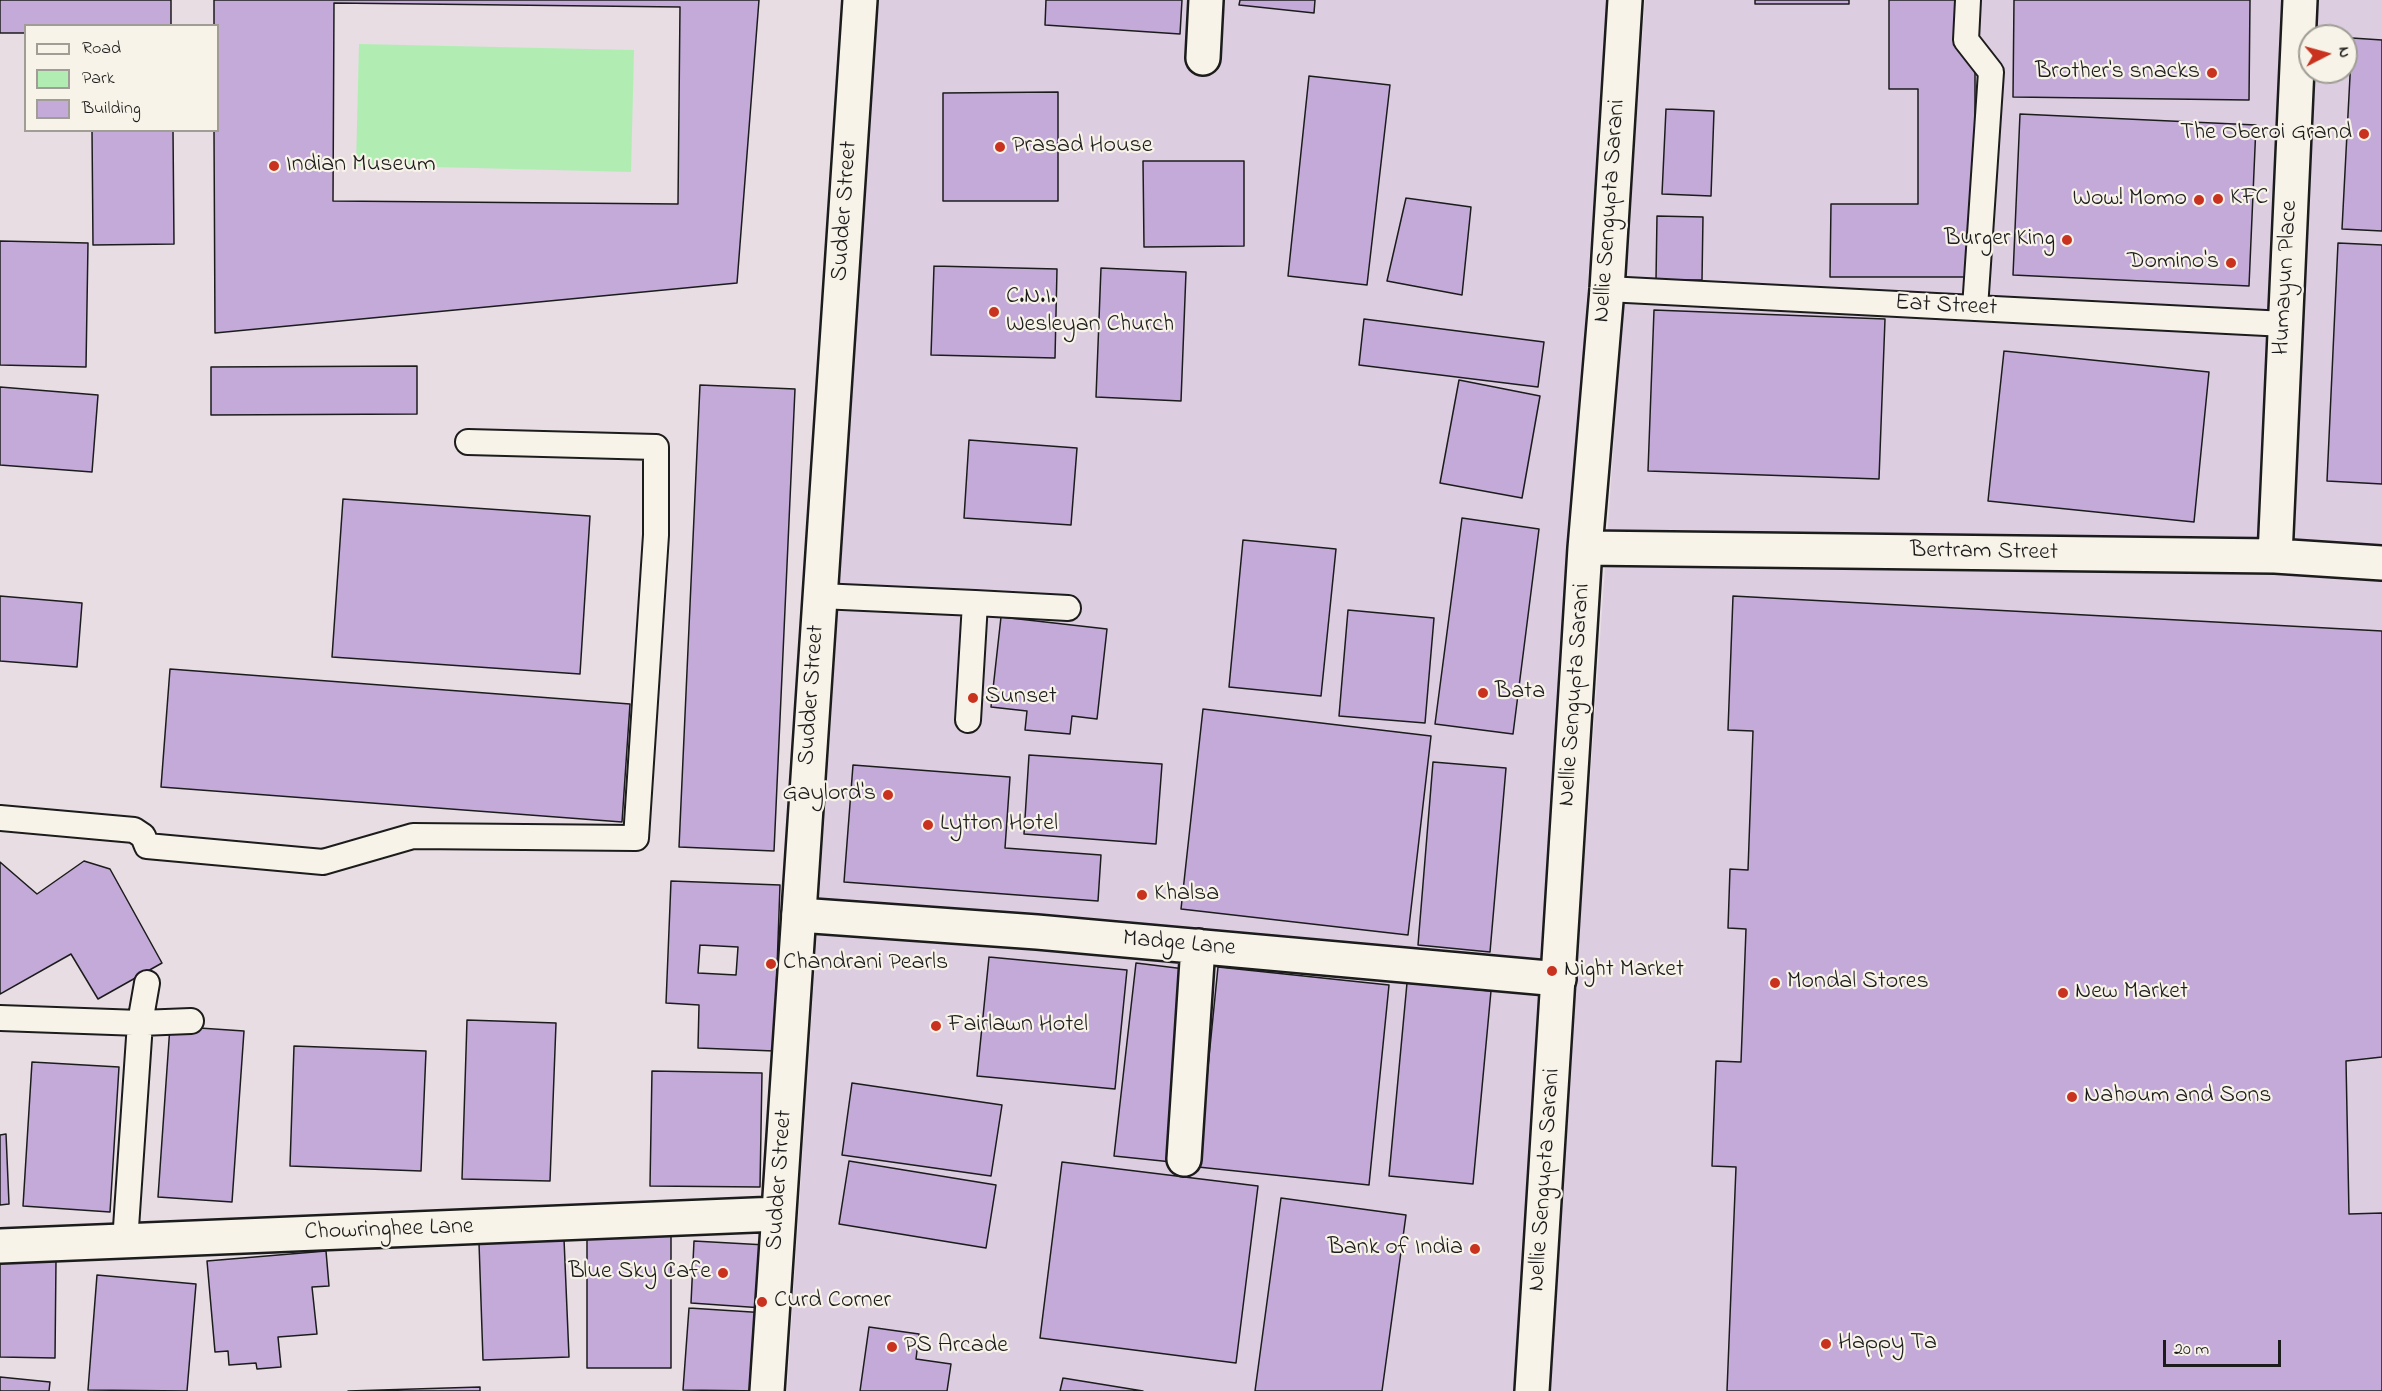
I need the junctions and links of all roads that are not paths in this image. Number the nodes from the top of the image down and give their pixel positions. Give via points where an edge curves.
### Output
1 (860, 0) edge
2 (1206, 0) edge
3 (1625, 0) edge
4 (1968, 0) edge
5 (2300, 0) edge
6 (1203, 58) dead end
7 (1607, 289) junction
8 (1975, 308) junction
9 (2285, 324) junction
10 (468, 442) dead end
11 (1585, 548) junction
12 (2275, 556) junction
13 (2382, 563) edge
14 (820, 596) junction
15 (975, 603) junction
16 (1068, 608) dead end
17 (968, 720) dead end
18 (0, 818) edge
19 (799, 915) junction
20 (1198, 946) junction
21 (1558, 979) junction
22 (147, 983) dead end
23 (0, 1018) edge
24 (191, 1021) dead end
25 (140, 1023) junction
26 (1184, 1159) dead end
27 (778, 1214) junction
28 (125, 1242) junction
29 (0, 1246) edge
30 (767, 1391) edge
31 (1532, 1391) edge

1 - 14 street, Sudder Street
2 - 6 street
3 - 7 street, Nellie Sengupta Sarani
4 - 8 lane via 1966,40 1991,72
5 - 9 street, Humayun Place
7 - 8 lane, Eat Street
7 - 11 street, Nellie Sengupta Sarani
8 - 9 lane, Eat Street
9 - 12 street, Humayun Place
10 - 18 lane via 656,447 656,536 636,838 412,836 323,862 147,846 143,836 134,830
11 - 12 street, Bertram Street
11 - 21 street, Nellie Sengupta Sarani
12 - 13 street, Bertram Street
14 - 15 lane
14 - 19 street, Sudder Street
15 - 16 lane
15 - 17 lane
19 - 20 street, Madge Lane
19 - 27 street, Sudder Street
20 - 21 street, Madge Lane
20 - 26 street
21 - 31 street, Nellie Sengupta Sarani
22 - 25 lane
23 - 25 lane
24 - 25 lane
25 - 28 lane
27 - 28 street, Chowringhee Lane
27 - 30 street, Sudder Street
28 - 29 street, Chowringhee Lane

